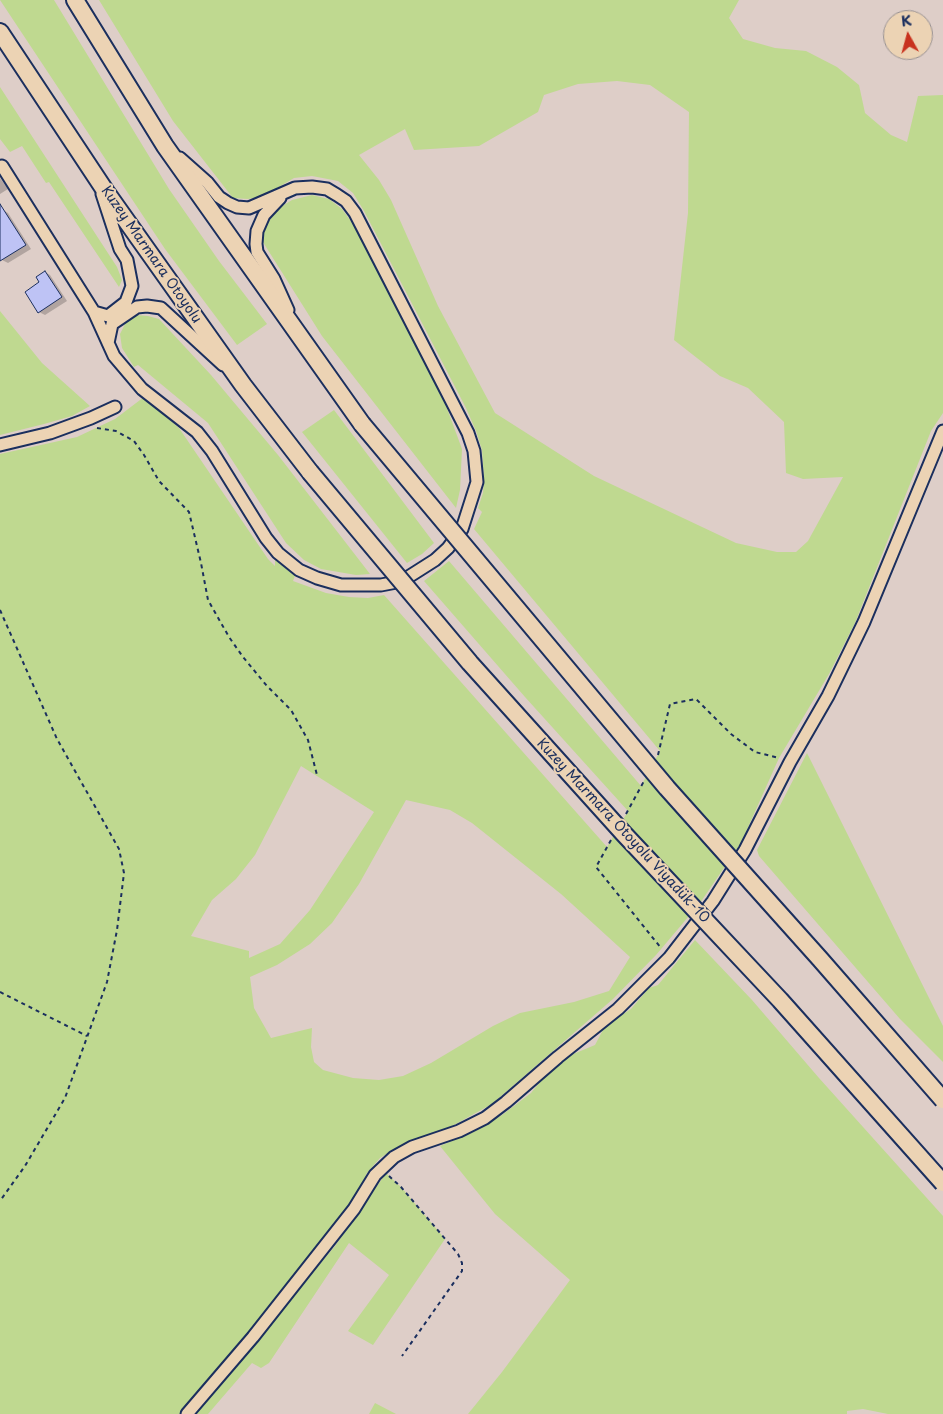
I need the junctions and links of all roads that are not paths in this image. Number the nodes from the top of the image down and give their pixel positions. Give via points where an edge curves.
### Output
1 (75, 0) edge
2 (0, 32) edge
3 (165, 146) junction
4 (2, 166) dead end
5 (97, 178) junction
6 (286, 192) junction
7 (103, 321) junction
8 (300, 336) junction
9 (243, 385) junction
10 (115, 407) dead end
11 (943, 431) edge
12 (0, 445) edge
13 (310, 472) joint
14 (943, 1100) edge
15 (943, 1183) edge
16 (187, 1414) edge

1 - 3 highway
2 - 5 highway, Kuzey Marmara Otoyolu
3 - 6 lane via 228,203 249,208
3 - 8 highway
4 - 7 lane
5 - 7 lane via 120,249 131,271 132,286 126,302
5 - 9 highway, Kuzey Marmara Otoyolu
6 - 7 lane via 294,188 327,189 346,201 468,433 474,451 475,490 462,529 435,560 402,581 382,585 341,585 299,570 266,538 196,432 142,389 114,356
6 - 8 lane via 264,215 256,244 257,252 274,279
7 - 9 lane via 137,307 161,308
8 - 14 highway, bridge via 362,424 668,788
9 - 13 highway, Kuzey Marmara Otoyolu
10 - 12 lane via 50,433
11 - 16 lane via 864,622 828,696 745,850 669,958 618,1010 485,1118 394,1157 375,1175 354,1209 253,1337
13 - 15 highway, Kuzey Marmara Otoyolu Viyadük-10, bridge via 470,664 780,1000

